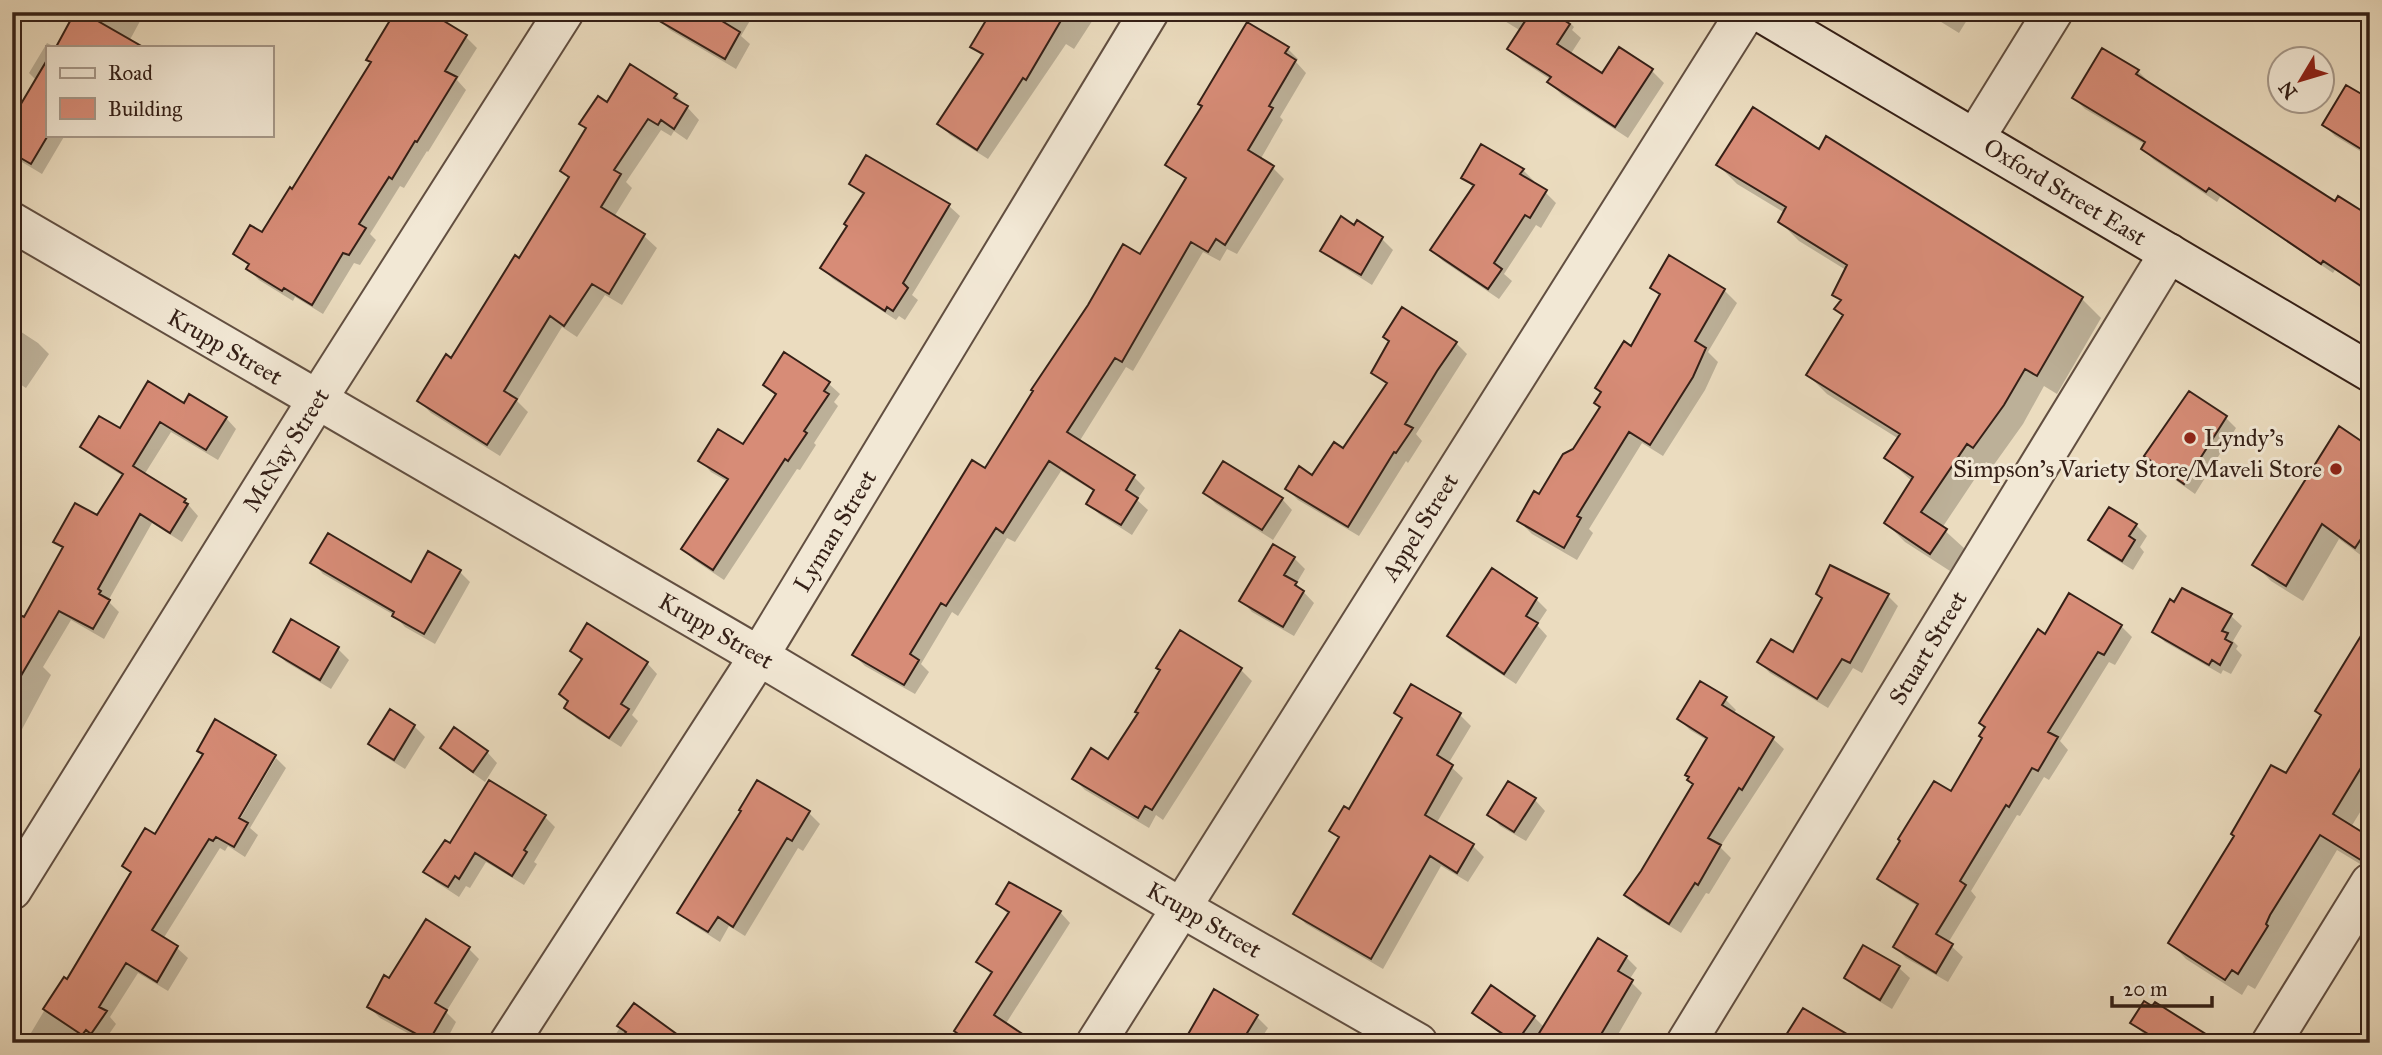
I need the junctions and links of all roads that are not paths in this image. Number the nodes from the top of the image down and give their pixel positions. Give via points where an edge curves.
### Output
1 (564, 12) edge
2 (1149, 12) edge
3 (1746, 12) edge
4 (1760, 12) edge
5 (2053, 12) edge
6 (1975, 138) junction
7 (12, 222) edge
8 (2169, 253) junction
9 (2370, 372) edge
10 (317, 400) junction
11 (759, 656) junction
12 (2370, 883) edge
13 (12, 890) edge
14 (1180, 907) junction
15 (509, 1043) edge
16 (1096, 1043) edge
17 (1418, 1043) edge
18 (1686, 1043) edge
19 (2271, 1043) edge

1 - 10 street, McNay Street
2 - 11 street, Lyman Street
3 - 14 street, Appel Street
4 - 6 street, Oxford Street East
5 - 6 street
6 - 8 street, Oxford Street East
7 - 10 street, Krupp Street
8 - 9 street, Oxford Street East
8 - 18 street, Stuart Street
10 - 11 street, Krupp Street
10 - 13 street, McNay Street
11 - 14 street, Krupp Street
11 - 15 street, Lyman Street
12 - 19 street
14 - 16 street, Appel Street
14 - 17 street, Krupp Street

